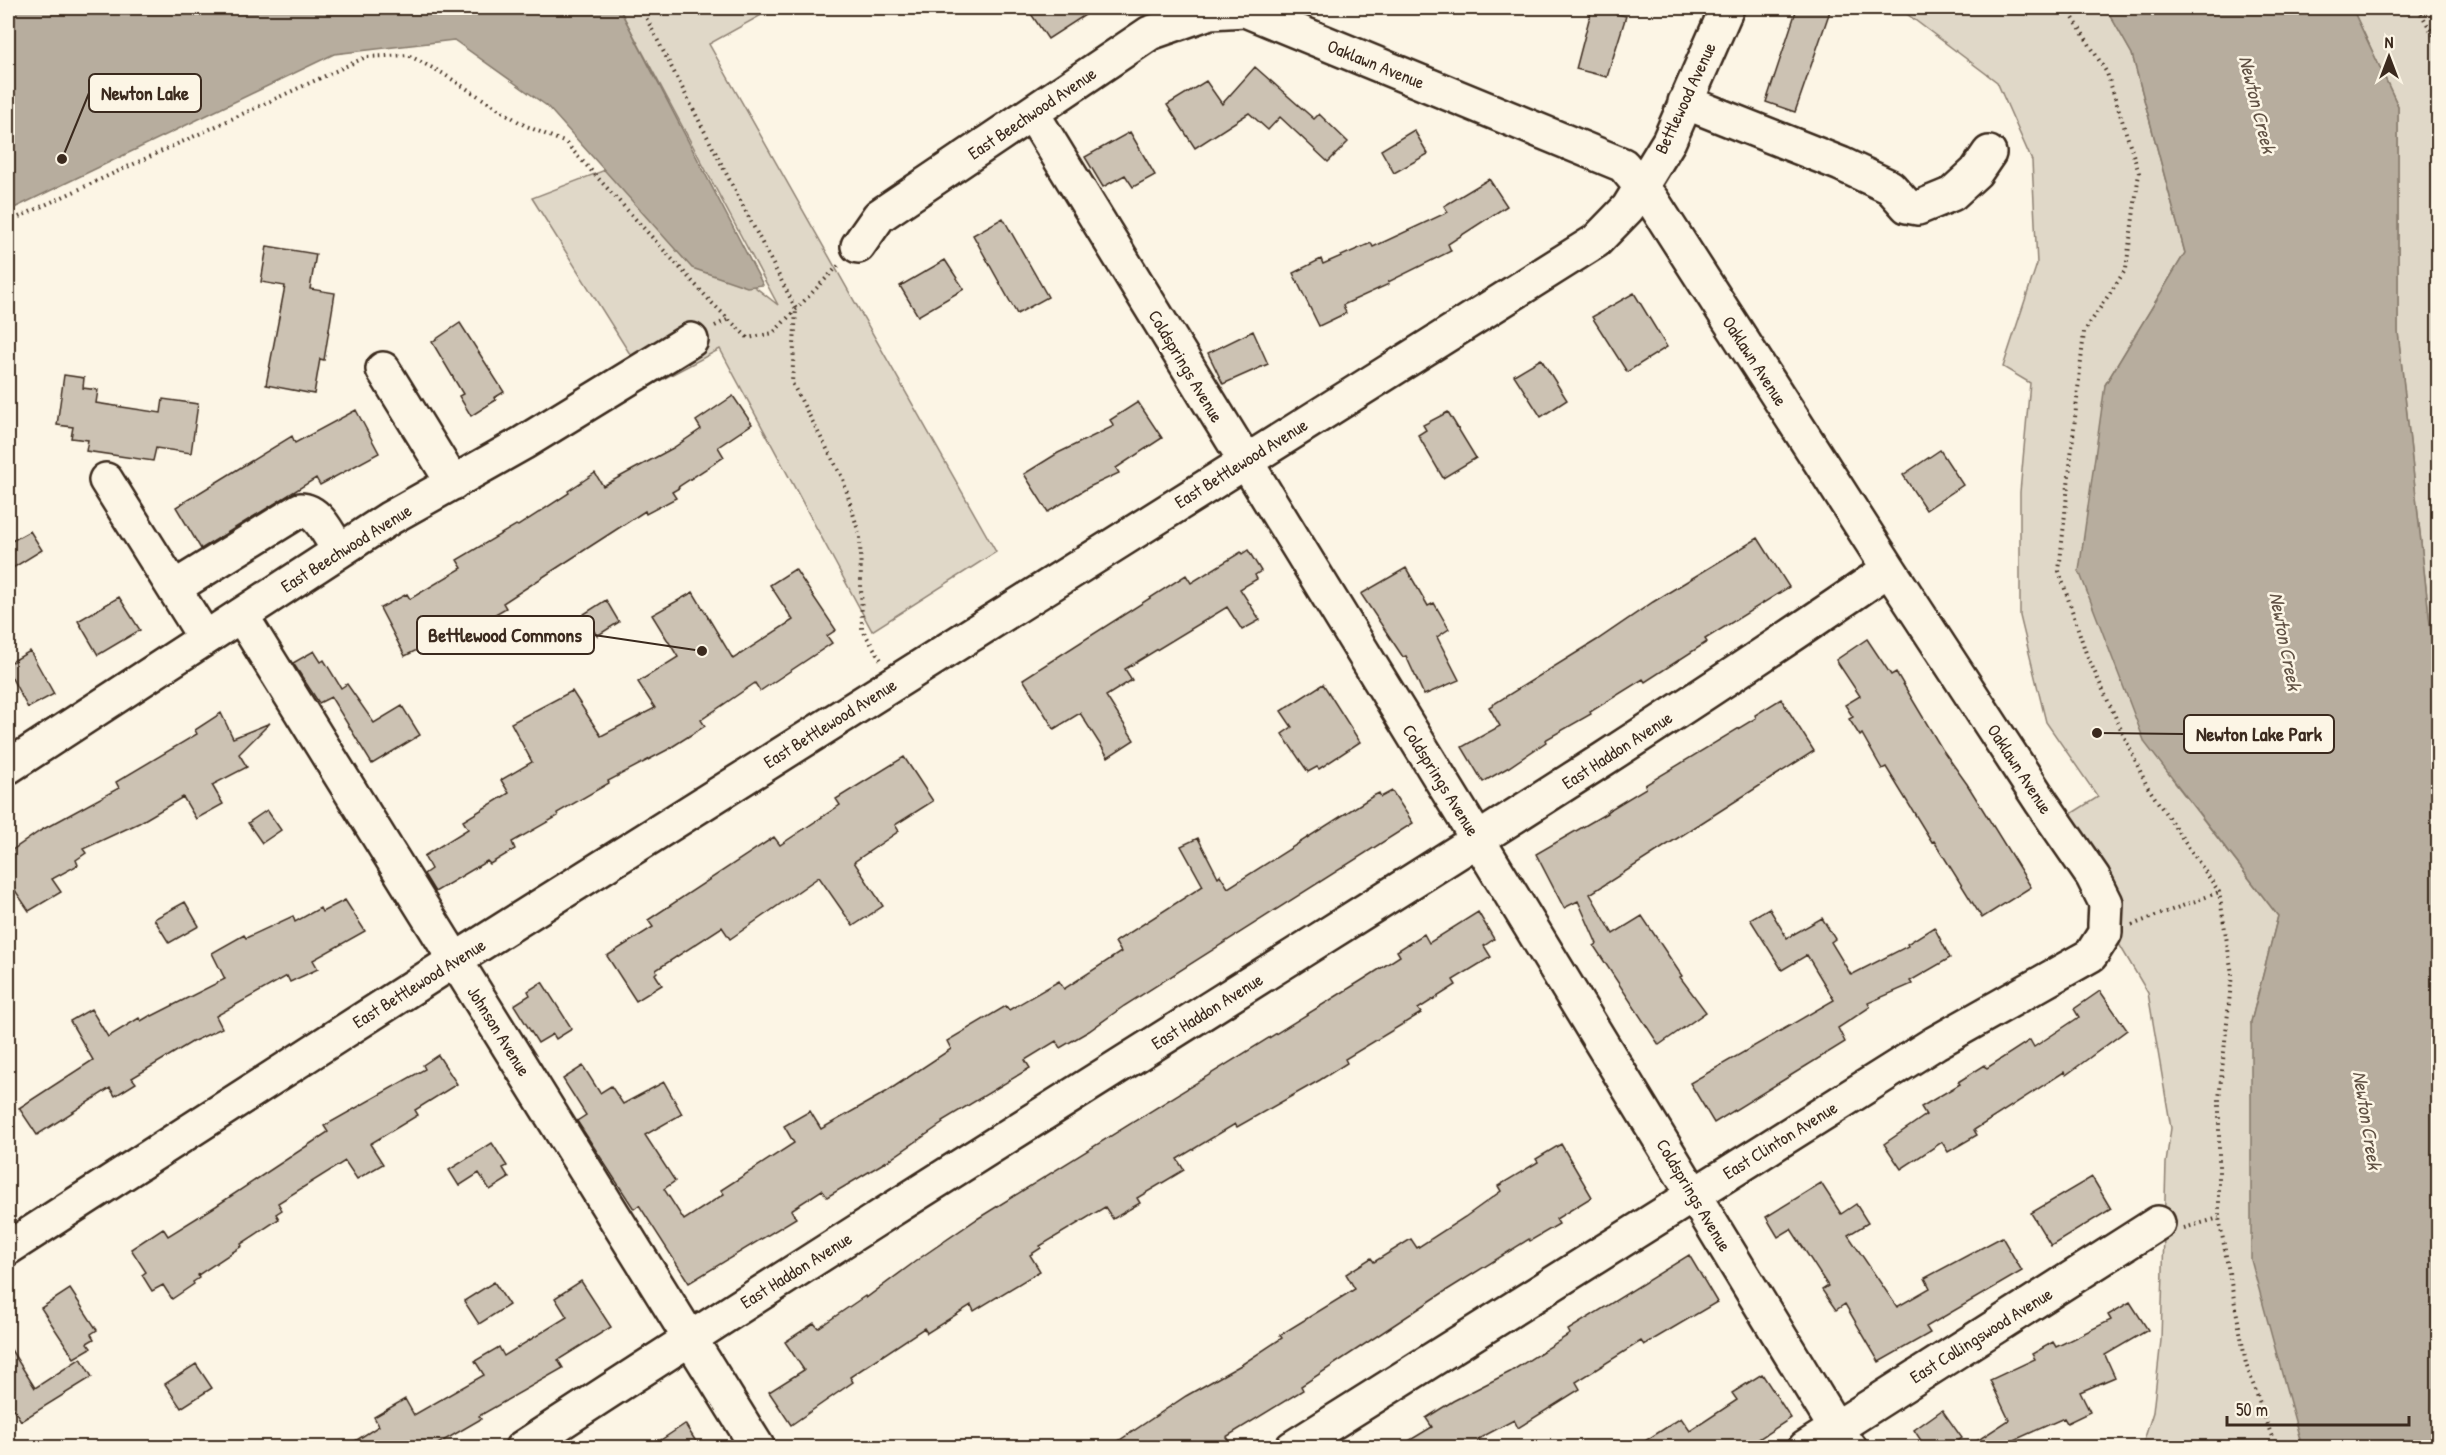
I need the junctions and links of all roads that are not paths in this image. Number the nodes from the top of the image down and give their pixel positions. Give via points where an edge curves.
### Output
1 (1727, 8) edge
2 (1238, 9) edge
3 (1686, 102) junction
4 (1032, 113) junction
5 (1989, 153) dead end
6 (1640, 187) junction
7 (858, 246) road end
8 (691, 340) dead end
9 (383, 369) dead end
10 (1244, 461) junction
11 (106, 480) dead end
12 (453, 483) junction
13 (339, 551) junction
14 (1889, 569) junction
15 (174, 588) junction
16 (241, 615) junction
17 (205, 638) junction
18 (8, 767) edge
19 (1478, 840) junction
20 (2105, 928) joint
21 (455, 960) junction
22 (1693, 1195) junction
23 (2158, 1223) dead end
24 (8, 1248) edge
25 (689, 1338) junction
26 (1843, 1437) edge
27 (522, 1448) edge
28 (758, 1448) edge
29 (1292, 1448) edge
30 (1805, 1448) edge

1 - 3 street, Bettlewood Avenue
2 - 4 street, East Beechwood Avenue via 1210,12 1150,33
2 - 6 street, Oaklawn Avenue via 1623,165
3 - 5 street via 1890,187 1907,206 1918,207 1952,194 1976,172
3 - 6 street, Bettlewood Avenue via 1669,141
4 - 7 street, East Beechwood Avenue via 879,216
4 - 10 street, Coldsprings Avenue
6 - 10 street, East Bettlewood Avenue via 1628,207 1596,241
6 - 14 street, Oaklawn Avenue
8 - 12 street, East Beechwood Avenue
9 - 12 street
10 - 19 street, Coldsprings Avenue
10 - 21 street, East Bettlewood Avenue
11 - 15 street
12 - 13 street, East Beechwood Avenue
13 - 15 street via 315,516 300,510
13 - 16 street, East Beechwood Avenue
14 - 19 street, East Haddon Avenue via 1753,663
14 - 20 street, Oaklawn Avenue via 2093,877 2106,903
15 - 17 street
16 - 17 street, East Beechwood Avenue
16 - 21 street, Johnson Avenue
17 - 18 street, East Beechwood Avenue
19 - 22 street, Coldsprings Avenue
19 - 25 street, East Haddon Avenue
20 - 22 street, East Clinton Avenue via 2091,955 1935,1043
21 - 24 street, East Bettlewood Avenue
21 - 25 street, Johnson Avenue
22 - 26 street, Coldsprings Avenue
22 - 29 street, East Clinton Avenue
23 - 26 street, East Collingswood Avenue
25 - 27 street, East Haddon Avenue
25 - 28 street, Johnson Avenue
26 - 30 street, East Collingswood Avenue

